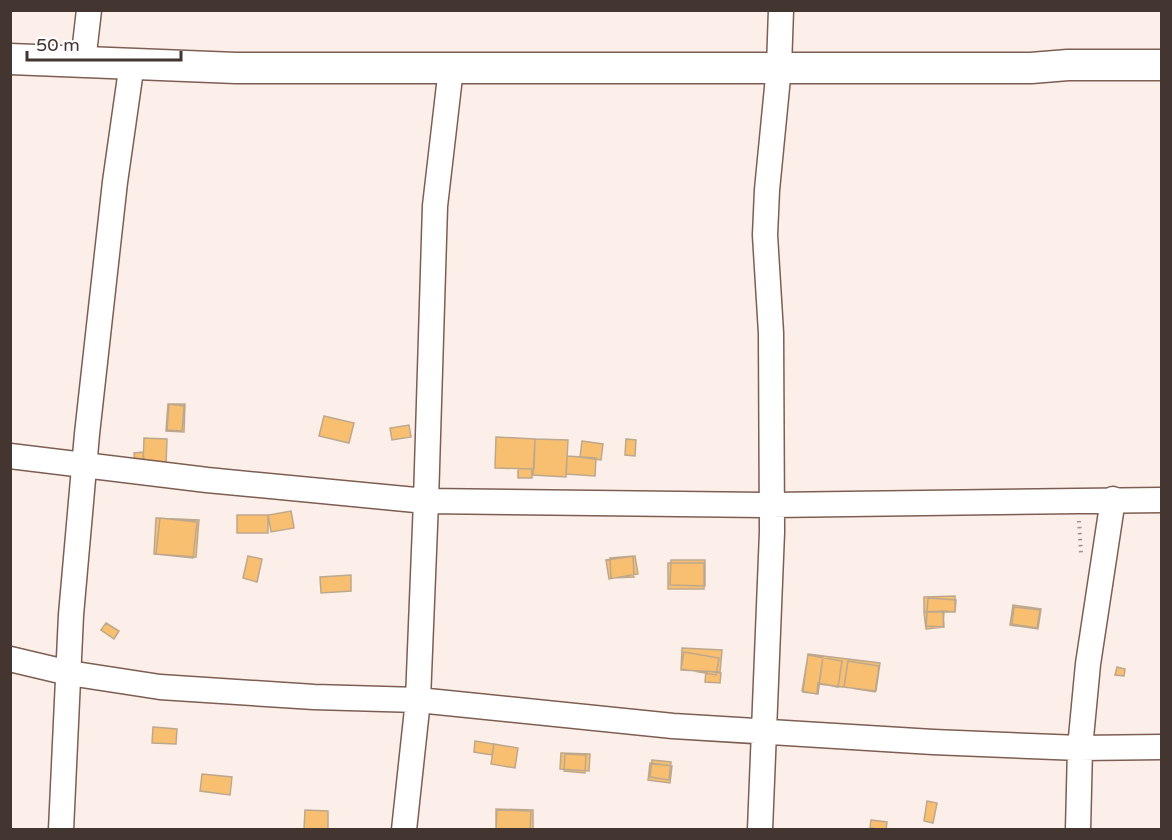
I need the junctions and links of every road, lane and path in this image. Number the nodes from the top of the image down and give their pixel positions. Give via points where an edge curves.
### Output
1 (89, 10) edge
2 (781, 10) edge
3 (10, 59) edge
4 (83, 62) junction
5 (132, 63) junction
6 (1161, 65) edge
7 (778, 67) junction
8 (451, 68) junction
9 (10, 456) edge
10 (84, 465) junction
11 (1113, 499) junction
12 (1161, 500) edge
13 (426, 501) junction
14 (772, 505) junction
15 (10, 659) edge
16 (69, 673) junction
17 (418, 700) junction
18 (763, 732) junction
19 (1161, 747) edge
20 (1080, 748) junction
21 (61, 830) edge
22 (404, 830) edge
23 (760, 830) edge
24 (1078, 830) edge

1 - 4 street
2 - 7 street
3 - 4 main road
4 - 5 main road
5 - 8 main road via 236,68
5 - 10 street
6 - 7 main road
7 - 8 main road
7 - 14 street via 765,235 771,333
8 - 13 street via 435,206
9 - 10 street
10 - 13 street
10 - 16 street
11 - 12 street
11 - 14 street
11 - 20 street
13 - 14 street
13 - 17 street
14 - 18 street
15 - 16 street
16 - 17 street via 160,687
16 - 21 street
17 - 18 street
17 - 22 street
18 - 20 street
18 - 23 street
19 - 20 street
20 - 24 street

